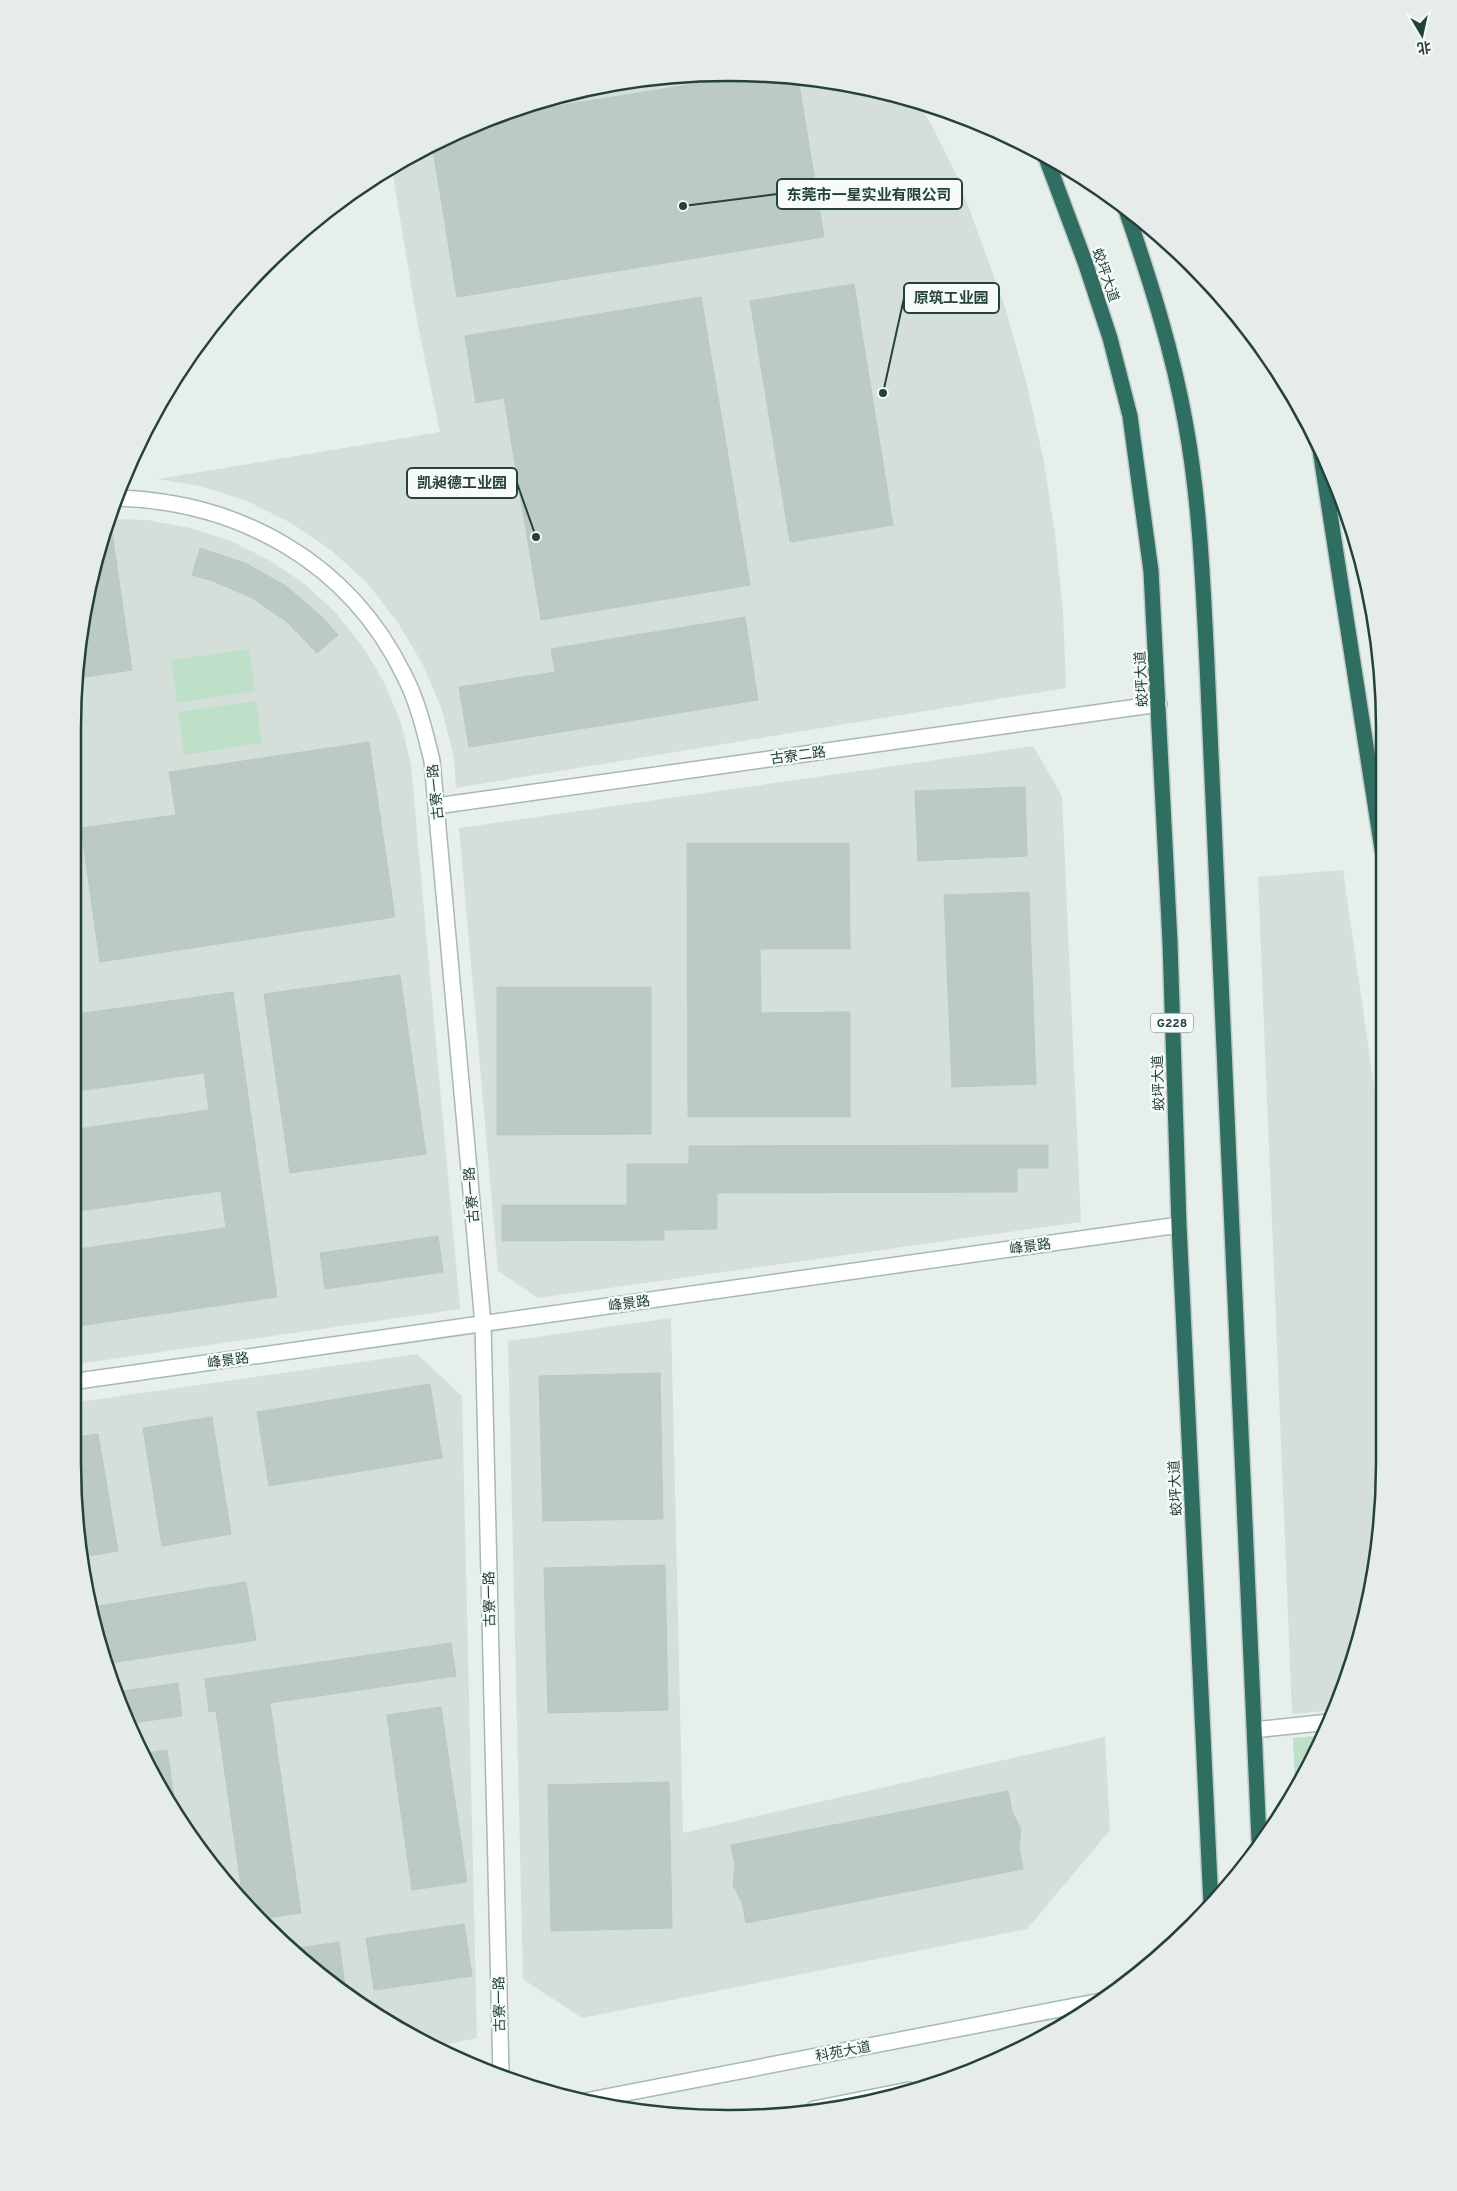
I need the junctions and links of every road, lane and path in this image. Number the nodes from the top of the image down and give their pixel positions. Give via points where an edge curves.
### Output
1 (1049, 167) edge
2 (1130, 221) edge
3 (1324, 477) edge
4 (124, 498) edge
5 (1159, 704) junction
6 (436, 806) junction
7 (1376, 810) edge
8 (1179, 1225) junction
9 (483, 1324) junction
10 (81, 1381) edge
11 (1320, 1723) edge
12 (1254, 1730) junction
13 (1259, 1834) edge
14 (1210, 1894) edge
15 (1082, 2005) edge
16 (501, 2068) edge
17 (604, 2097) edge

1 - 5 highway, 蛟坪大道 / G228 via 1110,338 1130,416 1151,571
2 - 12 highway via 1167,344 1186,425 1198,508
3 - 7 highway
4 - 6 street, 古寮一路 via 195,507 239,521 296,552 352,599 381,635 404,674 421,717 432,761
5 - 6 street, 古寮二路
5 - 8 highway, 蛟坪大道 / G228
6 - 9 street, 古寮一路
8 - 9 street, 峰景路
8 - 14 highway, 蛟坪大道 / G228
9 - 10 street, 峰景路
9 - 16 street, 古寮一路
11 - 12 street
12 - 13 highway
15 - 17 street, 科苑大道

